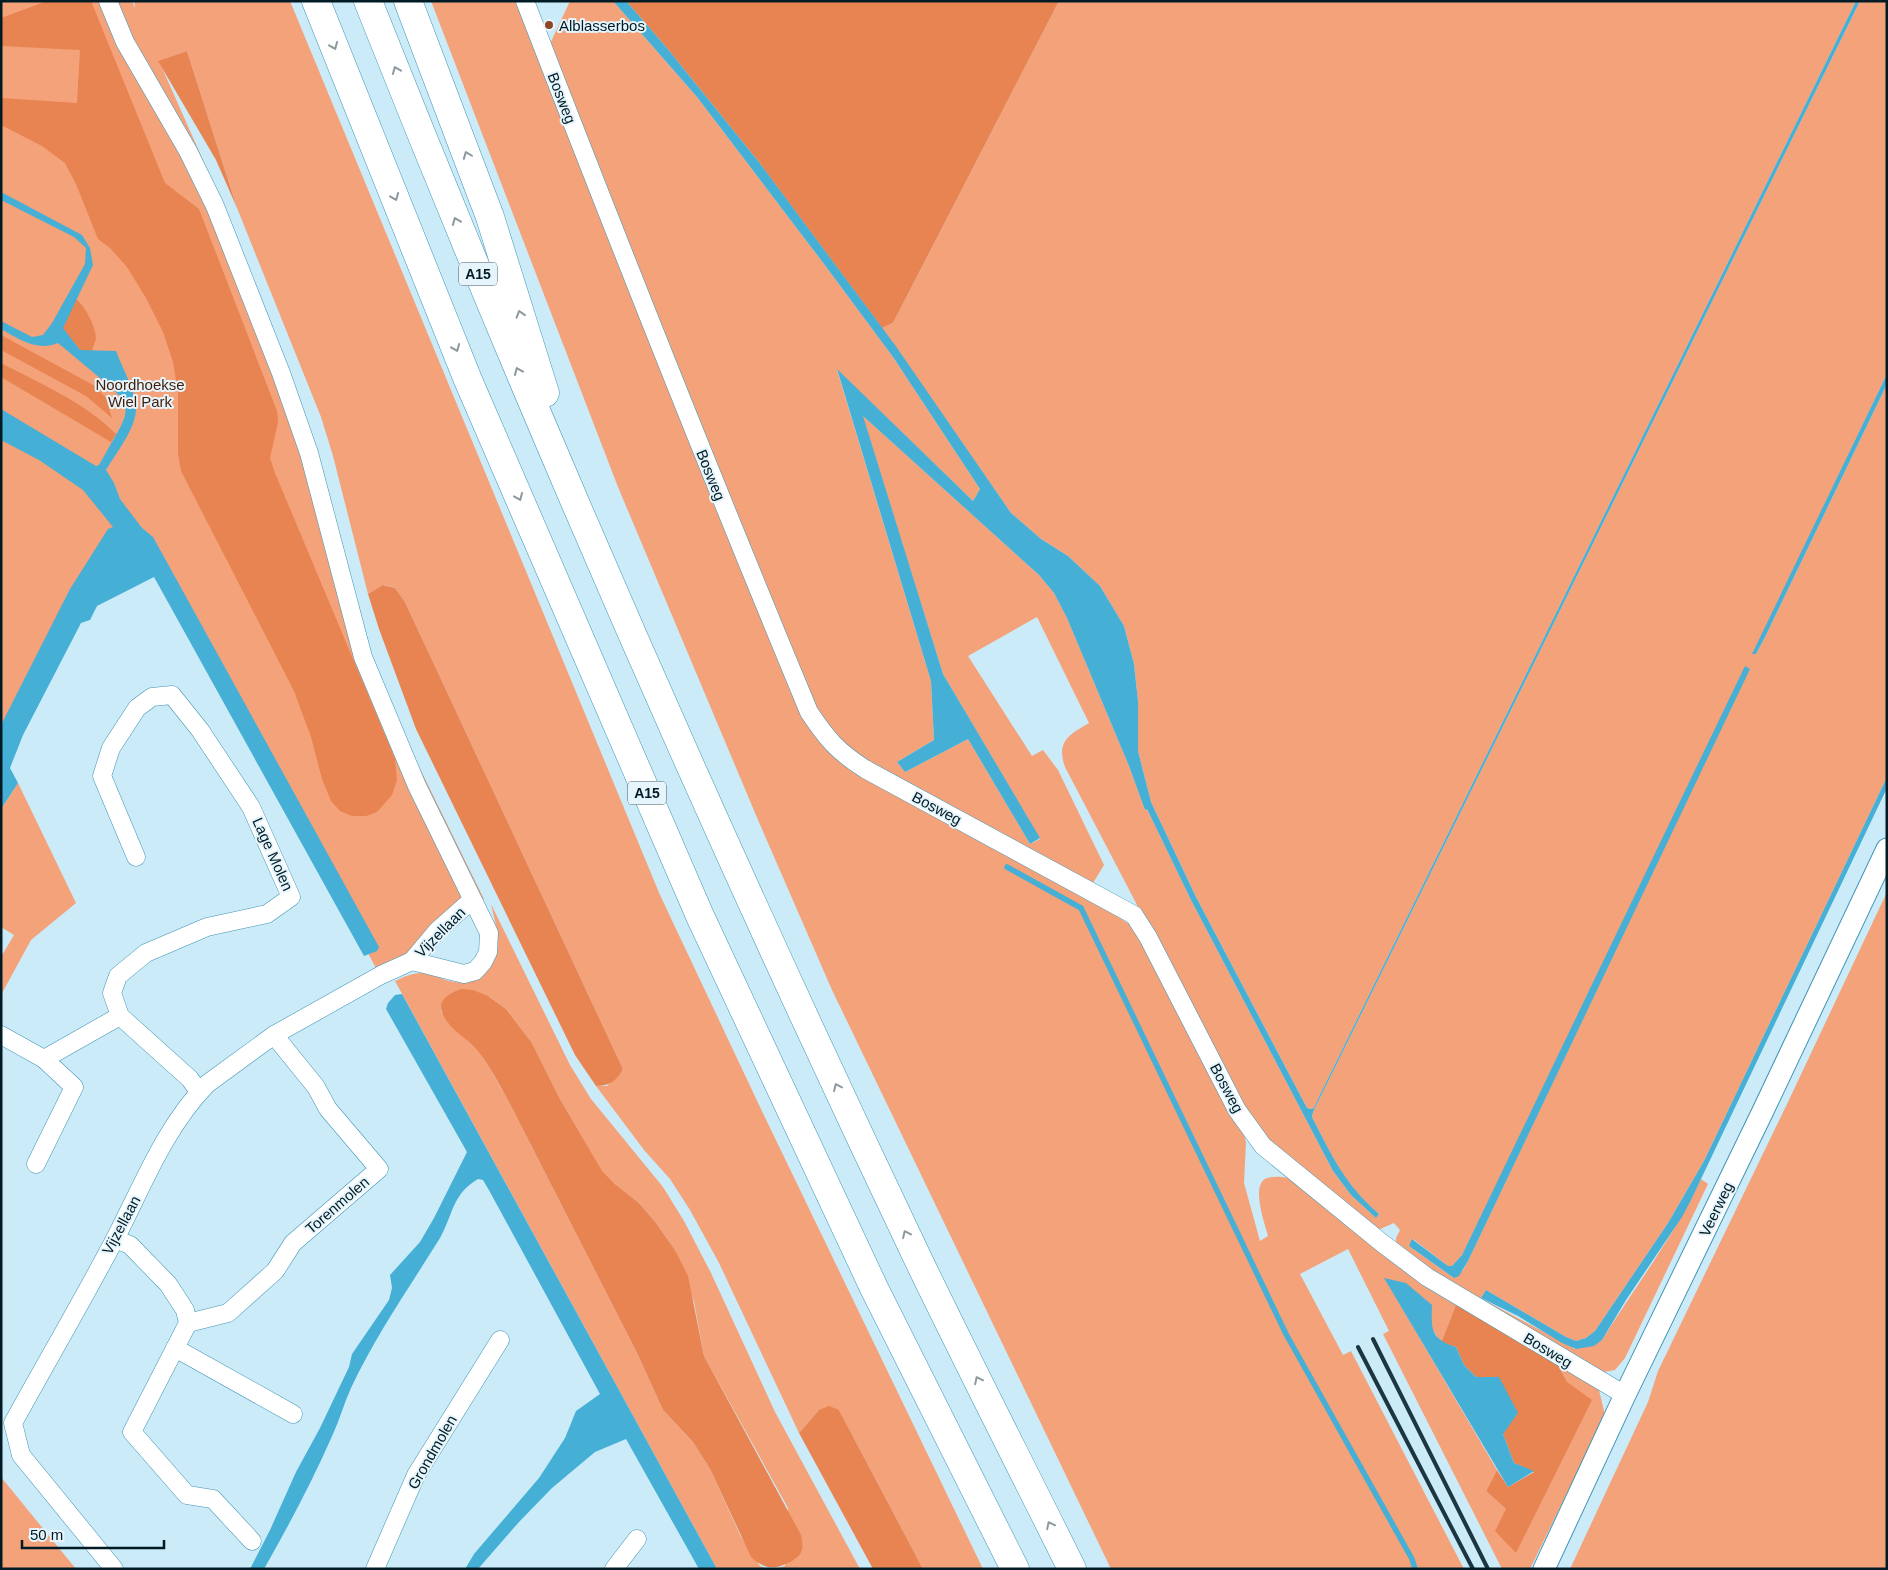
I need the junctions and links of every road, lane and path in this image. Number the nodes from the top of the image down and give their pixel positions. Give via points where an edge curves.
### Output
1 (108, 1) edge
2 (316, 1) edge
3 (368, 1) edge
4 (408, 1) edge
5 (525, 1) edge
6 (592, 545) junction
7 (1887, 849) edge
8 (136, 857) dead end
9 (472, 900) junction
10 (412, 961) junction
11 (120, 1016) junction
12 (1, 1035) edge
13 (274, 1035) junction
14 (44, 1059) junction
15 (199, 1092) junction
16 (36, 1164) dead end
17 (115, 1239) junction
18 (188, 1323) junction
19 (500, 1340) dead end
20 (175, 1348) junction
21 (1625, 1395) junction
22 (292, 1414) dead end
23 (637, 1539) dead end
24 (252, 1541) dead end
25 (114, 1569) edge
26 (375, 1569) edge
27 (614, 1569) edge
28 (1015, 1569) edge
29 (1072, 1569) edge
30 (1544, 1569) edge

1 - 9 street via 125,42 188,151 215,206 309,453 363,656 418,786
2 -> 28 highway, A15 via 468,380 700,916 874,1288
6 -> 3 highway, A15
6 -> 4 highway, A15 via 490,217
5 - 21 street, Bosweg via 718,495 809,712 823,734 843,755 865,769 1134,915 1237,1110 1263,1146 1427,1277
29 -> 6 highway, A15 via 911,1244 747,894
7 - 21 street, Veerweg
8 - 11 street, Lage Molen via 102,776 111,748 136,708 152,697 172,695 200,730 251,807 292,897 267,914 208,928 146,954 118,976 112,993
9 - 10 street, Vijzellaan via 437,931
9 - 10 street, Vijzellaan via 490,933 488,952 476,971 464,974
10 - 13 street, Vijzellaan
11 - 14 street
11 - 15 street, Lage Molen via 190,1079
12 - 14 street
13 - 15 street, Vijzellaan
13 - 18 street, Torenmolen via 316,1087 328,1109 379,1169 293,1244 276,1271 228,1313
14 - 16 street via 74,1087
15 - 17 street, Vijzellaan via 171,1130
17 - 18 street via 130,1245 168,1284 185,1310
17 - 25 street, Vijzellaan via 13,1423 21,1455
18 - 20 street
19 - 26 street, Grondmolen via 416,1475
20 - 22 street
20 - 24 street via 132,1432 187,1495 213,1499
21 - 30 street, Veerweg
23 - 27 street

